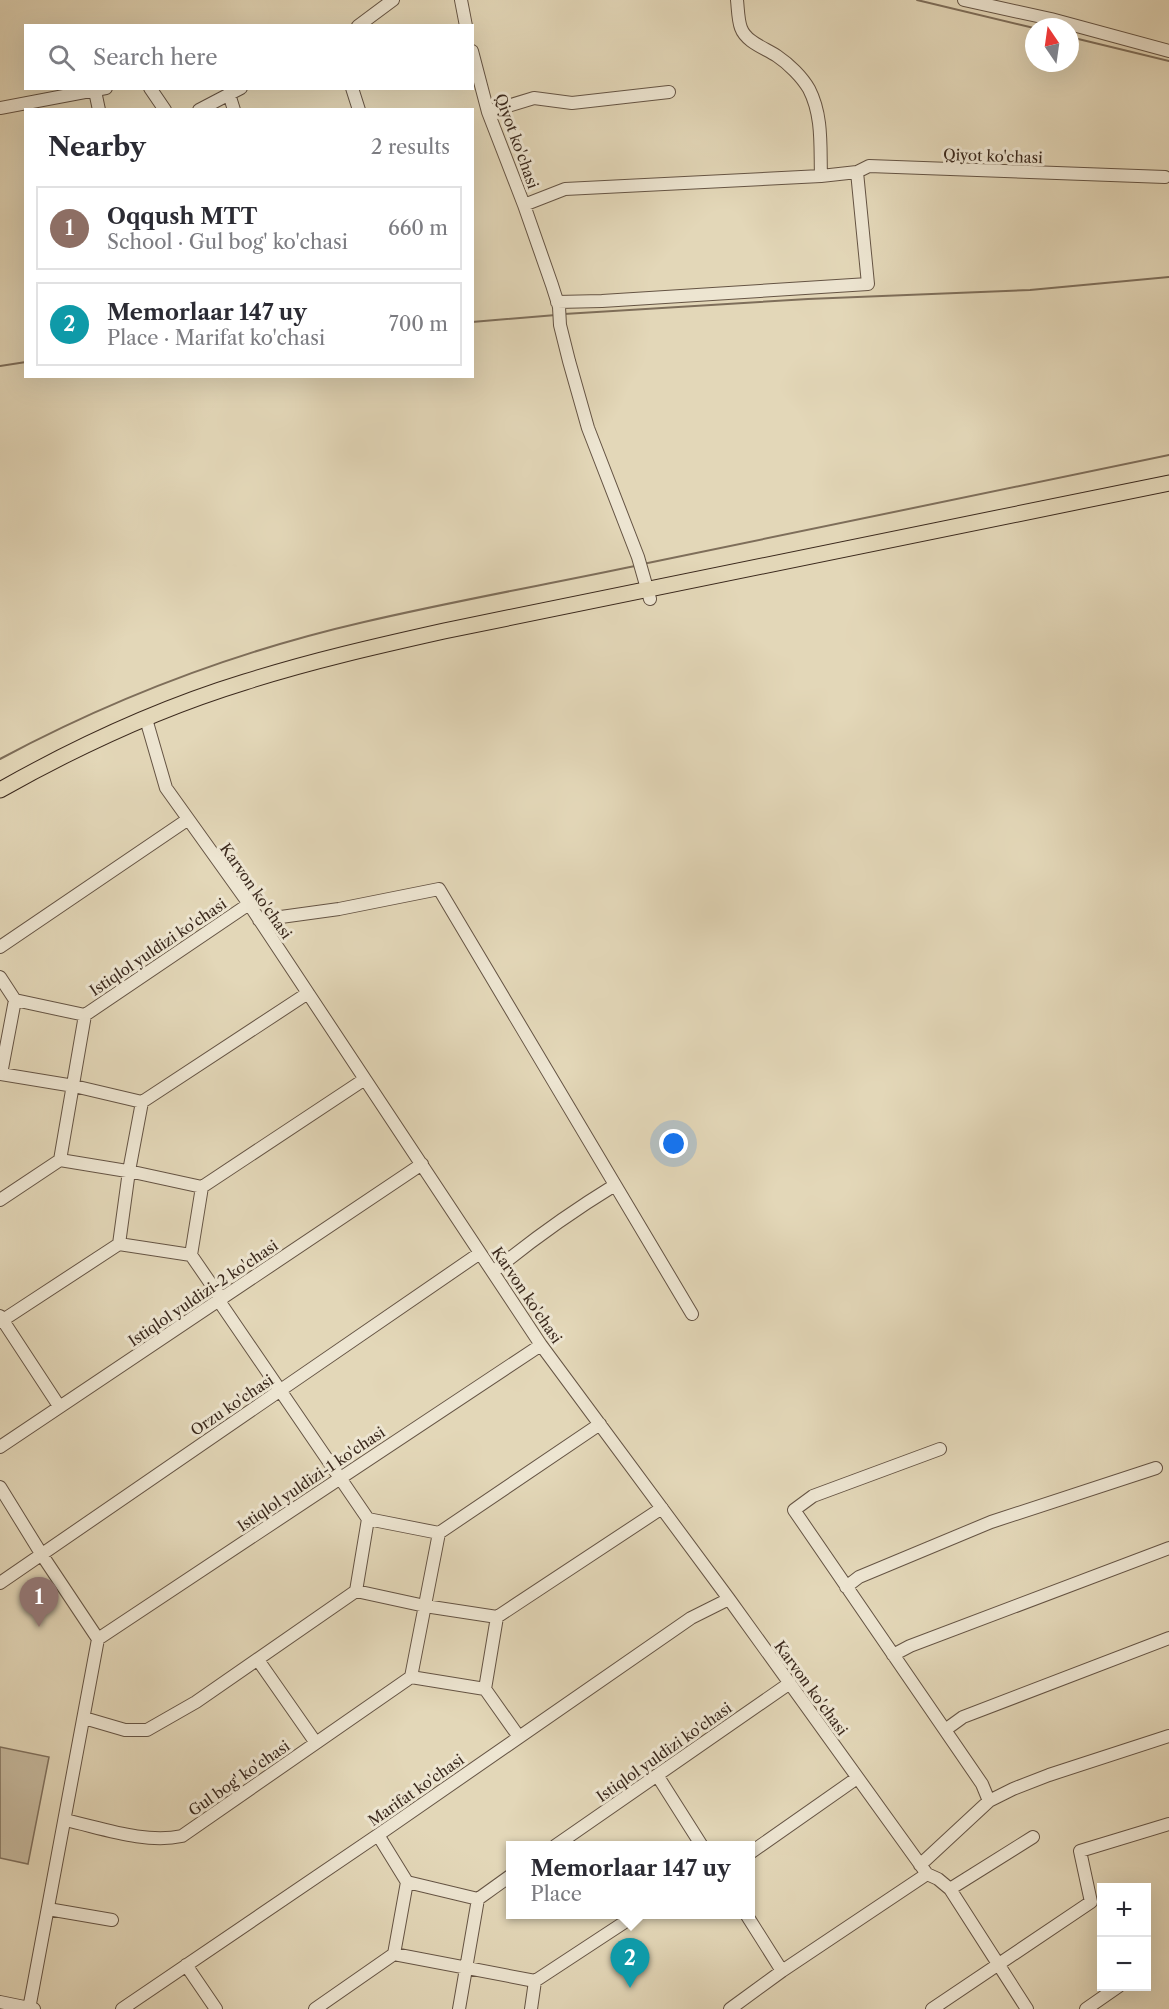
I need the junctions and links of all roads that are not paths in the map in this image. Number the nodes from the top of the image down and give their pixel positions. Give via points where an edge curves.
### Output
1 (393, 0) edge
2 (460, 0) edge
3 (737, 0) edge
4 (963, 0) edge
5 (361, 24) edge
6 (466, 24) edge
7 (1169, 51) edge
8 (474, 59) edge
9 (100, 90) edge
10 (151, 90) edge
11 (237, 90) edge
12 (353, 90) edge
13 (669, 92) dead end
14 (229, 94) junction
15 (0, 108) edge
16 (99, 108) edge
17 (164, 108) edge
18 (203, 108) edge
19 (233, 108) edge
20 (358, 108) edge
21 (488, 112) junction
22 (857, 172) junction
23 (821, 176) junction
24 (1165, 177) dead end
25 (525, 205) junction
26 (558, 305) junction
27 (1169, 483) edge
28 (1169, 492) edge
29 (649, 595) junction
30 (147, 724) junction
31 (0, 790) edge
32 (0, 799) edge
33 (188, 820) junction
34 (249, 904) junction
35 (259, 920) junction
36 (0, 947) edge
37 (0, 977) edge
38 (308, 993) junction
39 (15, 1000) junction
40 (85, 1015) junction
41 (0, 1074) edge
42 (365, 1079) junction
43 (74, 1086) junction
44 (142, 1102) junction
45 (60, 1160) junction
46 (422, 1164) junction
47 (129, 1171) junction
48 (615, 1185) junction
49 (202, 1187) junction
50 (0, 1200) edge
51 (119, 1244) junction
52 (480, 1253) junction
53 (191, 1256) junction
54 (493, 1272) junction
55 (220, 1300) junction
56 (692, 1314) dead end
57 (1, 1319) edge
58 (542, 1345) junction
59 (281, 1389) junction
60 (59, 1406) junction
61 (600, 1424) junction
62 (0, 1447) edge
63 (940, 1449) dead end
64 (1156, 1468) dead end
65 (340, 1478) junction
66 (0, 1487) edge
67 (662, 1508) junction
68 (368, 1519) junction
69 (439, 1533) junction
70 (1169, 1548) edge
71 (42, 1555) junction
72 (0, 1583) edge
73 (846, 1587) junction
74 (356, 1591) junction
75 (729, 1599) junction
76 (425, 1606) junction
77 (497, 1617) junction
78 (1169, 1638) edge
79 (98, 1639) junction
80 (893, 1655) junction
81 (258, 1660) junction
82 (411, 1677) junction
83 (790, 1683) junction
84 (485, 1689) junction
85 (84, 1718) junction
86 (945, 1730) junction
87 (1169, 1736) edge
88 (519, 1737) junction
89 (316, 1743) junction
90 (657, 1775) junction
91 (857, 1778) junction
92 (989, 1802) junction
93 (65, 1820) junction
94 (1169, 1824) edge
95 (378, 1835) junction
96 (1033, 1837) dead end
97 (561, 1841) edge
98 (699, 1841) edge
99 (755, 1849) edge
100 (924, 1870) junction
101 (506, 1879) edge
102 (407, 1882) junction
103 (950, 1889) junction
104 (478, 1899) junction
105 (48, 1909) junction
106 (629, 1919) edge
107 (749, 1919) edge
108 (112, 1920) dead end
109 (394, 1954) junction
110 (998, 1964) junction
111 (186, 1965) junction
112 (465, 1967) junction
113 (782, 1971) junction
114 (535, 1981) junction
115 (1112, 1991) edge
116 (0, 2002) edge
117 (30, 2009) edge
118 (122, 2009) edge
119 (216, 2009) edge
120 (315, 2009) edge
121 (459, 2009) edge
122 (531, 2009) edge
123 (730, 2009) edge
124 (932, 2009) edge
125 (1027, 2009) edge
126 (1086, 2009) edge

1 - 5 street
2 - 6 street
3 - 23 street via 741,28 748,38 778,57 808,88 820,127
4 - 7 street
8 - 21 street, Qiyot ko'chasi
9 - 15 street
9 - 16 street
10 - 17 street
11 - 14 street
12 - 20 street
13 - 21 street via 572,103 534,98
14 - 18 street
14 - 19 street
21 - 25 street, Qiyot ko'chasi
22 - 23 street, Qiyot ko'chasi
22 - 24 street, Qiyot ko'chasi via 869,166
22 - 26 street via 868,284
23 - 25 street, Qiyot ko'chasi via 565,189
25 - 26 street, Qiyot ko'chasi
26 - 29 street, Qiyot ko'chasi via 588,428
27 - 29 main road
28 - 29 main road
29 - 30 main road via 298,675
30 - 31 main road via 70,752
30 - 32 main road
30 - 33 street, Karvon ko'chasi via 166,788
33 - 34 street, Karvon ko'chasi
33 - 36 street
34 - 35 street, Karvon ko'chasi
34 - 40 street, Istiqlol yuldizi ko'chasi
35 - 38 street, Karvon ko'chasi
35 - 48 street via 439,889
37 - 39 street
38 - 42 street, Karvon ko'chasi
38 - 44 street
39 - 40 street
39 - 41 street
40 - 43 street
41 - 43 street
42 - 46 street, Karvon ko'chasi
42 - 49 street
43 - 44 street
43 - 45 street
44 - 47 street
45 - 47 street
45 - 50 street
46 - 52 street, Karvon ko'chasi
46 - 55 street, Istiqlol yuldizi-2 ko'chasi
47 - 49 street
47 - 51 street
48 - 54 street via 569,1213
48 - 56 street
49 - 53 street
51 - 53 street
51 - 57 street
52 - 54 street, Karvon ko'chasi
52 - 59 street, Orzu ko'chasi
53 - 55 street
54 - 58 street, Karvon ko'chasi
55 - 59 street
55 - 60 street, Istiqlol yuldizi-2 ko'chasi
57 - 60 street
58 - 61 street, Karvon ko'chasi
58 - 65 street, Istiqlol yuldizi-1 ko'chasi
59 - 65 street
59 - 71 street, Orzu ko'chasi
60 - 62 street, Istiqlol yuldizi-2 ko'chasi
61 - 67 street, Karvon ko'chasi
61 - 69 street
63 - 73 street via 813,1496 794,1510
64 - 73 street via 991,1522 859,1577
65 - 68 street
65 - 79 street, Istiqlol yuldizi-1 ko'chasi
66 - 71 street
67 - 75 street, Karvon ko'chasi
67 - 77 street
68 - 69 street
68 - 74 street
69 - 76 street
70 - 80 street
71 - 72 street, Orzu ko'chasi
71 - 79 street
73 - 80 street
74 - 76 street
74 - 81 street
75 - 83 street, Karvon ko'chasi
75 - 88 street, Marifat ko'chasi via 691,1618
76 - 77 street
76 - 82 street
77 - 84 street
78 - 86 street via 963,1717
79 - 85 street
80 - 86 street
81 - 85 street via 147,1730 125,1730
81 - 89 street
82 - 84 street
82 - 89 street, Gul bog' ko'chasi
83 - 90 street, Istiqlol yuldizi ko'chasi
83 - 91 street, Karvon ko'chasi
84 - 88 street
85 - 93 street
86 - 92 street via 982,1784
87 - 92 street via 1049,1775
88 - 95 street, Marifat ko'chasi
89 - 93 street, Gul bog' ko'chasi via 182,1836 167,1839 130,1834
90 - 97 street, Istiqlol yuldizi ko'chasi
90 - 98 street
91 - 99 street
91 - 100 street, Karvon ko'chasi
92 - 100 street
93 - 105 street
94 - 110 street via 1080,1851 1091,1902
95 - 102 street
95 - 111 street, Marifat ko'chasi
96 - 103 street
100 - 103 street, Karvon ko'chasi
100 - 113 street
101 - 104 street
102 - 104 street
102 - 109 street
103 - 110 street, Karvon ko'chasi
104 - 112 street
105 - 108 street
105 - 117 street
106 - 114 street
107 - 113 street
109 - 112 street
109 - 120 street
110 - 124 street
110 - 125 street, Karvon ko'chasi
111 - 118 street, Marifat ko'chasi
111 - 119 street
112 - 114 street
112 - 121 street
113 - 123 street
114 - 122 street
115 - 126 street
116 - 117 street

